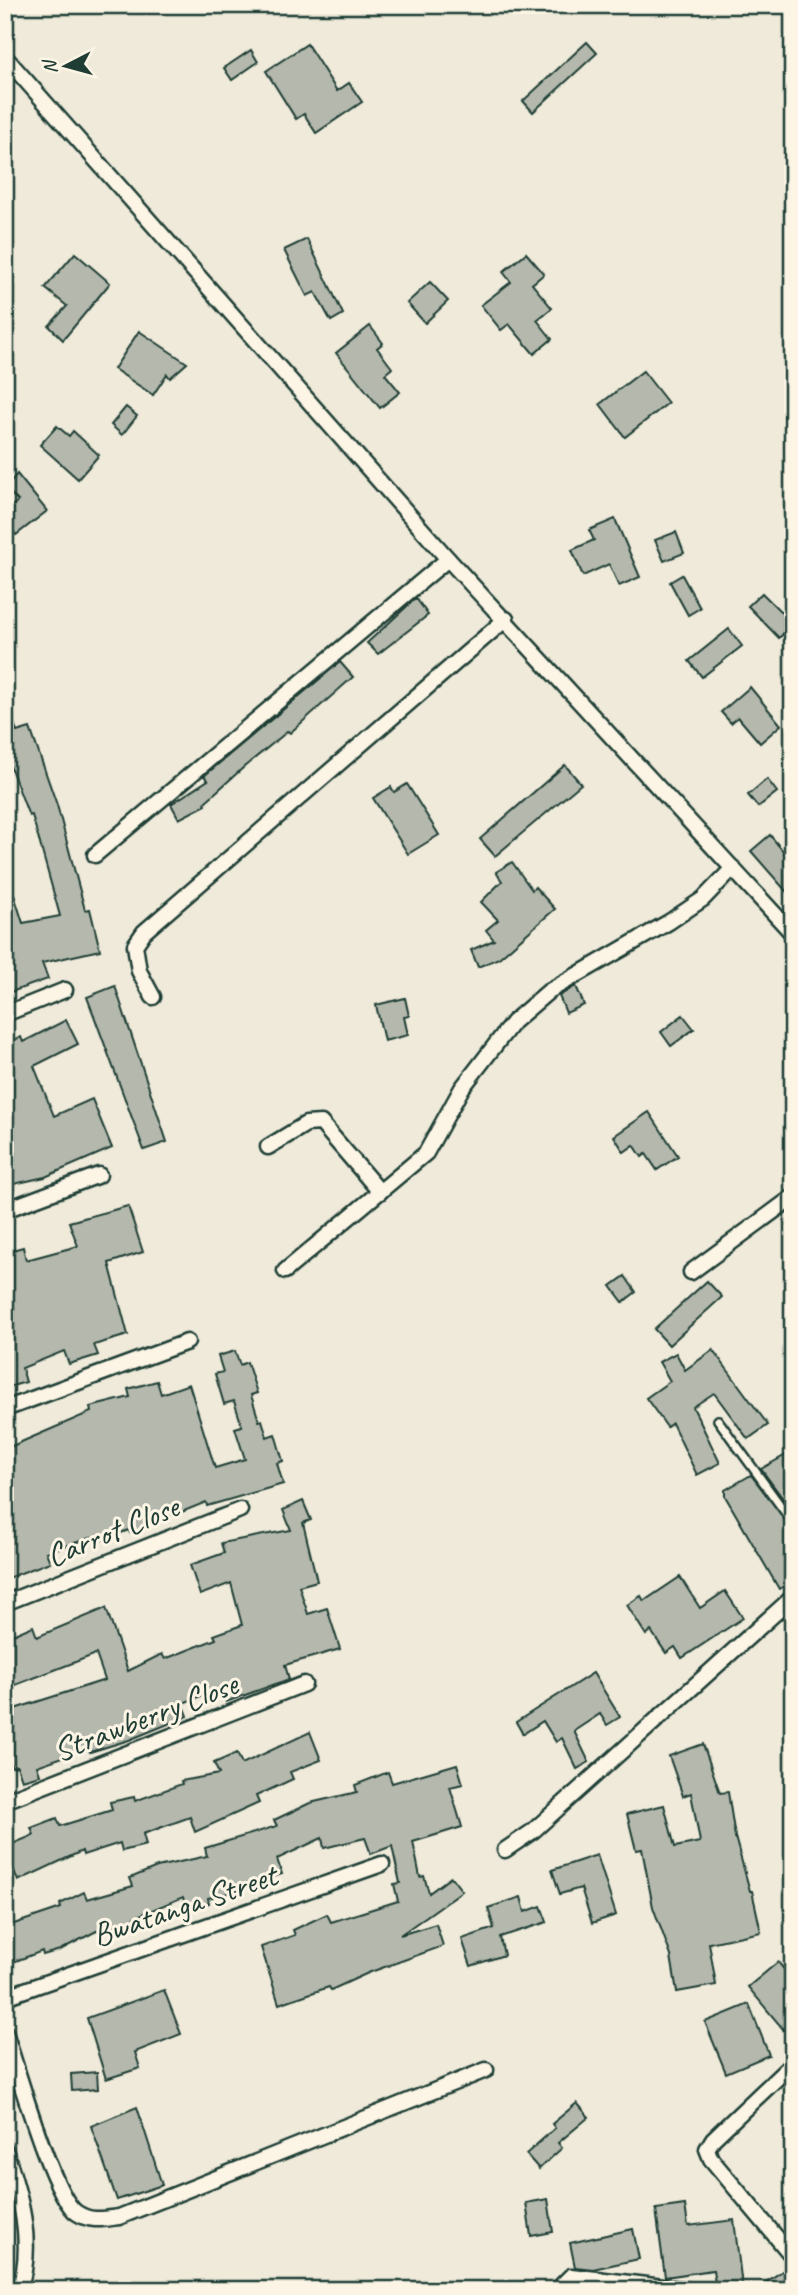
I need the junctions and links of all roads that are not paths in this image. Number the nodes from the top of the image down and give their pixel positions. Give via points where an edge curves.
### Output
1 (5, 57) edge
2 (448, 559) junction
3 (506, 619) junction
4 (95, 855) dead end
5 (733, 868) junction
6 (793, 934) edge
7 (65, 990) dead end
8 (153, 997) dead end
9 (5, 1014) edge
10 (268, 1147) dead end
11 (99, 1175) dead end
12 (380, 1192) junction
13 (793, 1197) edge
14 (5, 1210) edge
15 (285, 1271) dead end
16 (691, 1272) dead end
17 (187, 1342) dead end
18 (5, 1409) edge
19 (718, 1420) dead end
20 (240, 1510) dead end
21 (793, 1523) edge
22 (793, 1597) edge
23 (5, 1603) edge
24 (304, 1684) dead end
25 (5, 1801) edge
26 (505, 1850) dead end
27 (382, 1864) dead end
28 (5, 1997) edge
29 (5, 2032) edge
30 (793, 2063) edge
31 (486, 2070) dead end
32 (5, 2150) edge
33 (793, 2257) edge
34 (19, 2290) edge
35 (557, 2290) edge
36 (688, 2290) edge

1 - 2 street
2 - 3 street
2 - 4 street
3 - 5 street
3 - 8 street via 144,932 135,945 139,971
5 - 6 street
5 - 12 street via 703,899 550,991 513,1022 462,1088 426,1153
7 - 9 street
10 - 12 street via 306,1124 321,1123
11 - 14 street
12 - 15 street
13 - 16 street
17 - 18 street
19 - 21 lane
20 - 23 street, Carrot Close
22 - 26 street via 533,1831
24 - 25 street, Strawberry Close
27 - 28 street, Bwatanga Street
29 - 31 street via 60,2189 74,2212 93,2221 119,2217
30 - 33 street via 707,2149
32 - 34 street via 22,2200 27,2267
35 - 36 street via 571,2276

